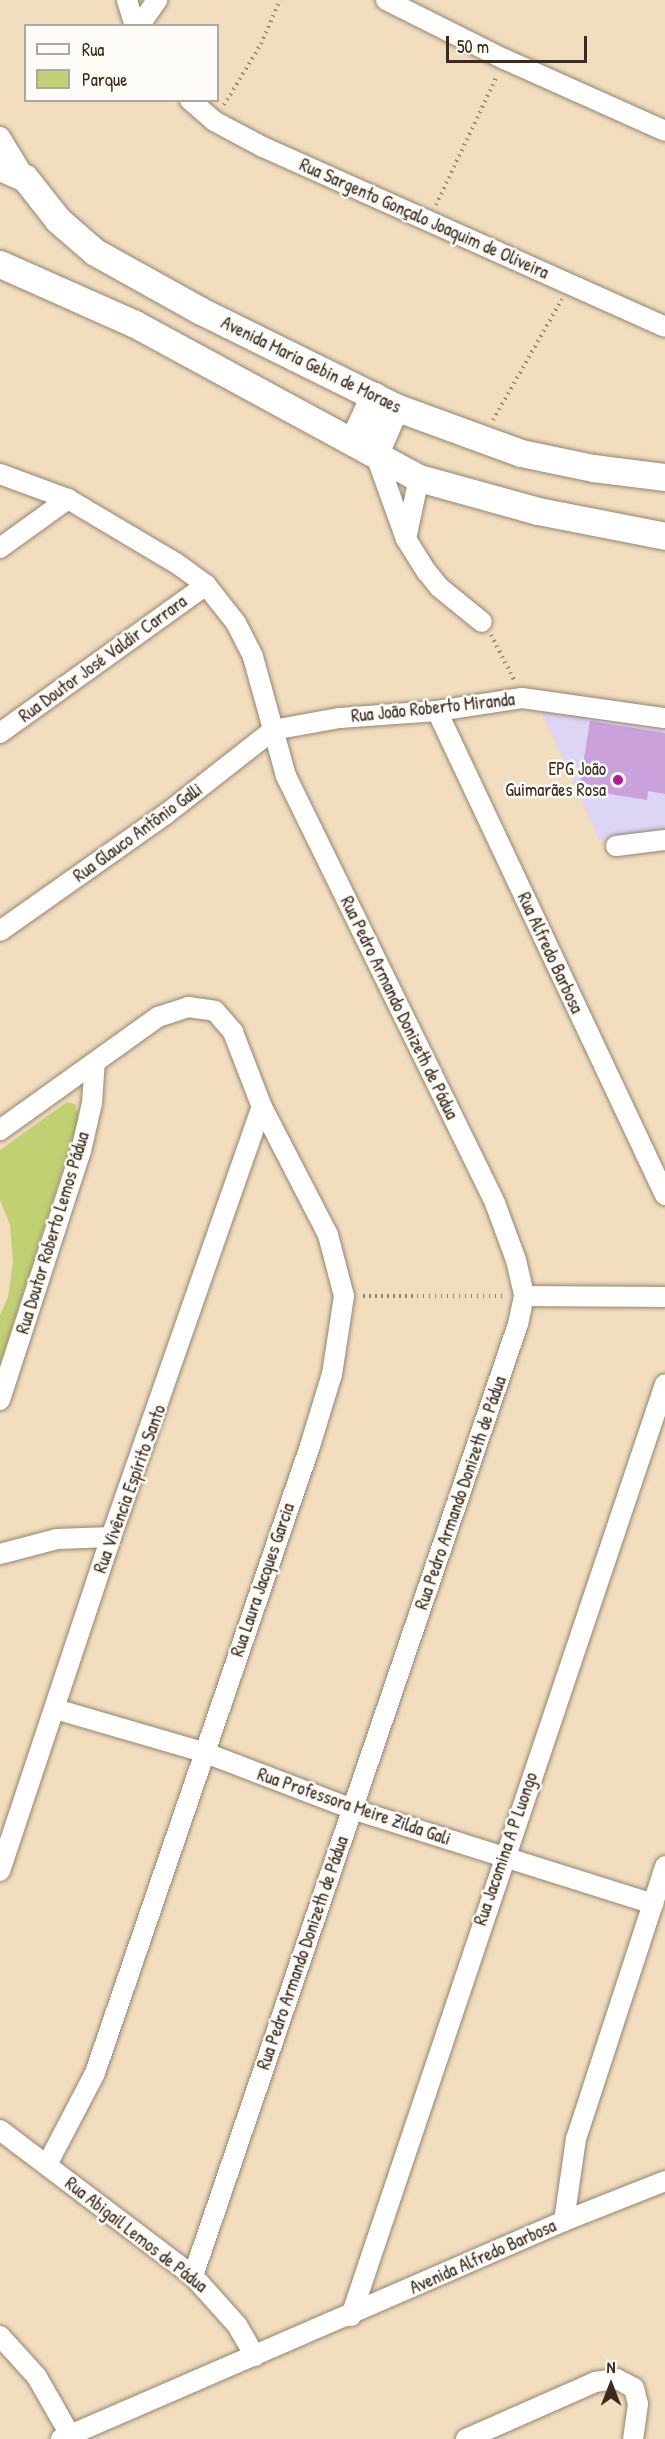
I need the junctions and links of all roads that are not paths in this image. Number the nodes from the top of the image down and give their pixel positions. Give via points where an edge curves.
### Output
1 (127, 0) edge
2 (157, 0) edge
3 (386, 0) edge
4 (136, 24) edge
5 (139, 24) edge
6 (192, 102) edge
7 (665, 131) edge
8 (0, 137) edge
9 (0, 167) edge
10 (25, 178) junction
11 (0, 264) edge
12 (665, 327) edge
13 (385, 401) junction
14 (364, 447) junction
15 (0, 474) edge
16 (665, 477) edge
17 (420, 478) junction
18 (68, 499) junction
19 (665, 536) edge
20 (406, 539) junction
21 (0, 548) edge
22 (206, 585) junction
23 (482, 622) road end
24 (437, 711) junction
25 (665, 718) edge
26 (273, 730) junction
27 (0, 733) edge
28 (665, 840) edge
29 (616, 846) dead end
30 (0, 931) edge
31 (95, 1064) junction
32 (262, 1107) junction
33 (0, 1130) edge
34 (665, 1195) edge
35 (524, 1296) junction
36 (664, 1296) edge
37 (665, 1384) edge
38 (0, 1400) edge
39 (111, 1537) junction
40 (0, 1554) edge
41 (55, 1709) junction
42 (202, 1752) junction
43 (352, 1809) junction
44 (503, 1858) junction
45 (665, 1866) edge
46 (0, 1871) edge
47 (653, 1904) junction
48 (0, 2130) edge
49 (47, 2165) junction
50 (665, 2181) edge
51 (564, 2221) junction
52 (193, 2276) junction
53 (351, 2316) junction
54 (0, 2336) edge
55 (255, 2356) junction
56 (65, 2436) edge
57 (466, 2439) edge
58 (633, 2439) edge

1 - 4 street
2 - 5 street
3 - 7 street via 504,59
6 - 12 street, Rua Sargento Gonçalo Joaquim de Oliveira via 214,121 263,147
8 - 10 street
9 - 10 main road, Avenida Maria Gebin de Moraes
10 - 13 main road, Avenida Maria Gebin de Moraes via 58,220 95,252 201,311
11 - 14 main road via 135,324
13 - 14 main road
13 - 16 main road, Avenida Maria Gebin de Moraes via 481,441 592,468
14 - 17 main road
14 - 20 street
15 - 18 street
17 - 19 main road via 538,511
17 - 20 street
18 - 21 street
18 - 22 street via 105,518
20 - 23 street via 439,587
22 - 26 street via 236,622 252,657
22 - 27 street, Rua Doutor José Valdir Carrara
24 - 25 street, Rua João Roberto Miranda via 522,698
24 - 26 street, Rua João Roberto Miranda via 340,718
24 - 34 street, Rua Alfredo Barbosa
26 - 30 street, Rua Glauco Antônio Galli via 166,814
26 - 35 street, Rua Pedro Armando Donizeth de Pádua via 286,776 307,824 495,1203 516,1260
28 - 29 street
31 - 32 street, Rua Laura Jacques Garcia via 172,1010 203,1007 215,1011 233,1032
31 - 33 street
31 - 38 street, Rua Doutor Roberto Lemos Pádua via 92,1103 81,1151
32 - 39 street, Rua Vivência Espírito Santo
32 - 42 street, Rua Laura Jacques Garcia via 328,1235 344,1296 332,1374 310,1446
35 - 36 street
35 - 43 street, Rua Pedro Armando Donizeth de Pádua via 515,1335
37 - 44 street, Rua Jacomina A P Luongo
39 - 40 street via 57,1539
39 - 41 street, Rua Vivência Espírito Santo
41 - 42 street, Rua Professora Meire Zilda Gali
41 - 46 street, Rua Vivência Espírito Santo
42 - 43 street, Rua Professora Meire Zilda Gali
42 - 49 street, Rua Laura Jacques Garcia via 95,2073
43 - 44 street, Rua Professora Meire Zilda Gali
43 - 52 street, Rua Pedro Armando Donizeth de Pádua
44 - 47 street, Rua Professora Meire Zilda Gali
44 - 53 street, Rua Jacomina A P Luongo
45 - 47 street, Avenida Alfredo Barbosa
47 - 51 street, Avenida Alfredo Barbosa via 576,2139
48 - 49 street, Rua Abigail Lemos de Pádua
49 - 52 street, Rua Abigail Lemos de Pádua
50 - 51 street
51 - 53 street, Avenida Alfredo Barbosa
52 - 55 street, Rua Abigail Lemos de Pádua via 237,2325
53 - 55 street, Avenida Alfredo Barbosa
54 - 56 street via 37,2377
55 - 56 street, Avenida Alfredo Barbosa
57 - 58 street via 595,2382 617,2379 634,2388 638,2404

